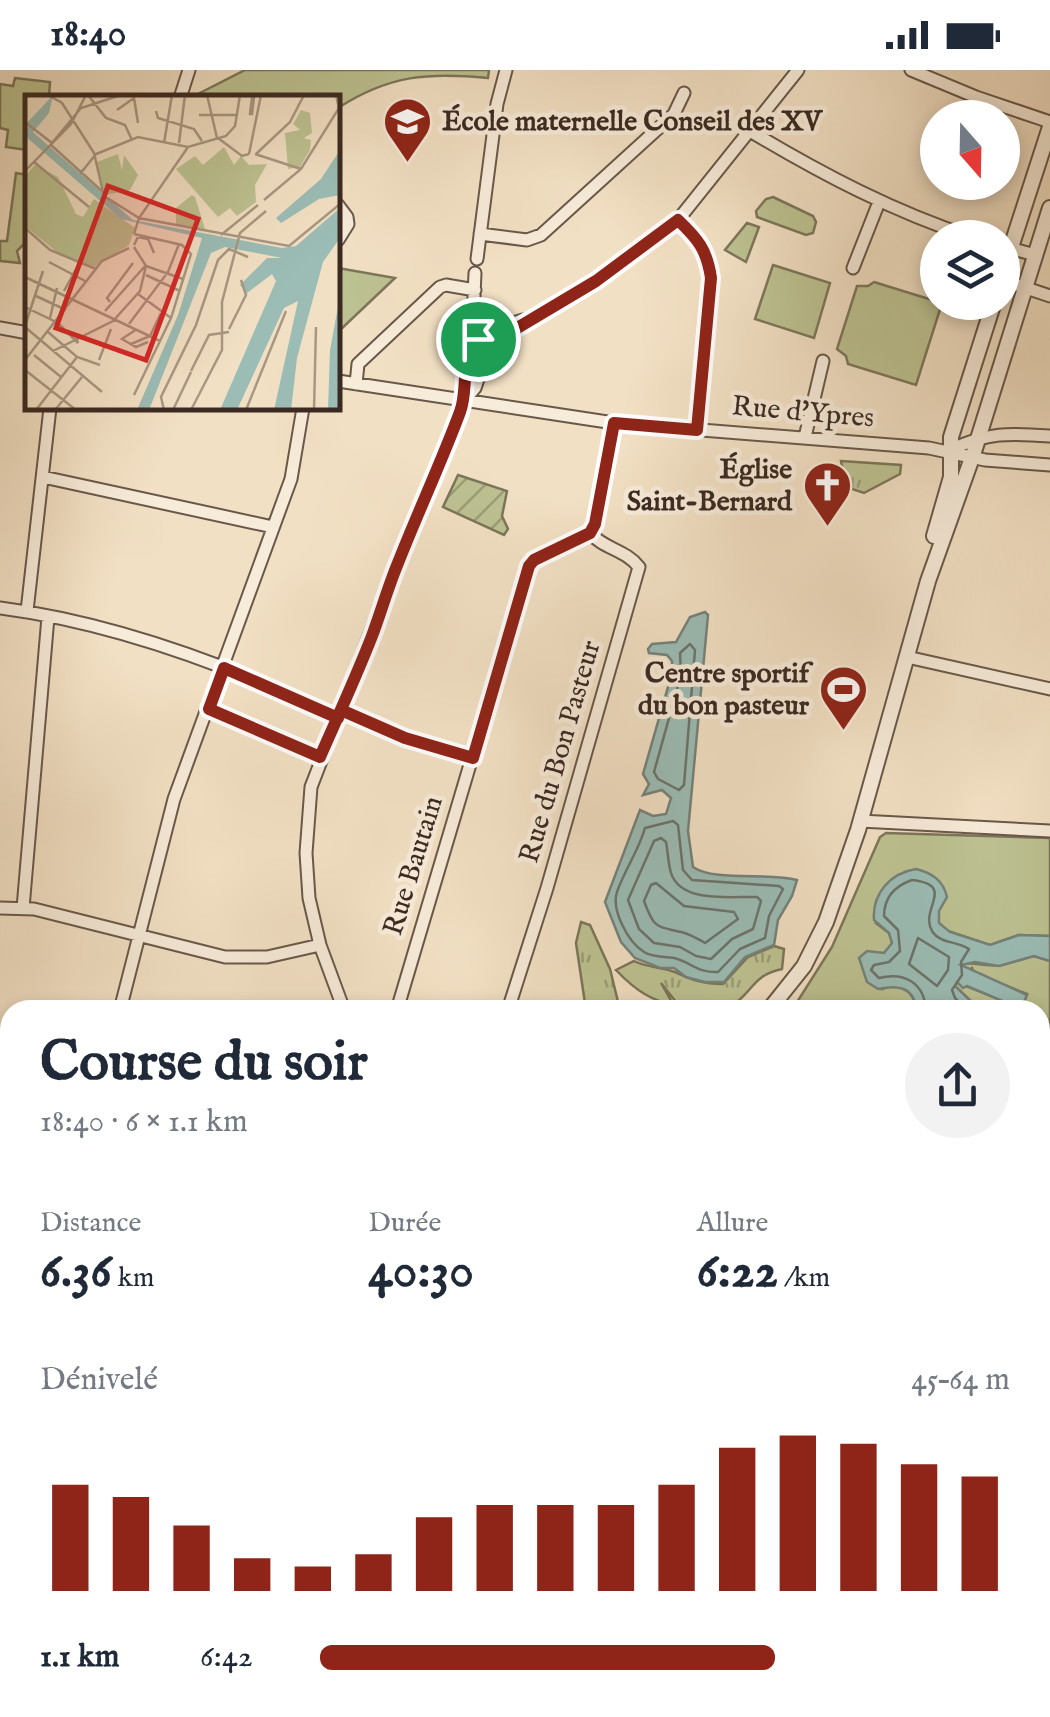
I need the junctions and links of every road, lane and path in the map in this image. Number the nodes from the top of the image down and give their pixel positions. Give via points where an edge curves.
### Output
1 (189, 70) edge
2 (506, 70) edge
3 (798, 70) edge
4 (911, 70) edge
5 (684, 93) dead end
6 (181, 95) edge
7 (1050, 124) edge
8 (750, 131) junction
9 (879, 202) junction
10 (340, 207) edge
11 (1050, 208) edge
12 (678, 220) junction
13 (926, 220) edge
14 (1017, 220) edge
15 (480, 234) junction
16 (340, 237) edge
17 (1020, 251) edge
18 (1035, 255) junction
19 (477, 259) dead end
20 (854, 268) dead end
21 (475, 273) dead end
22 (1020, 285) edge
23 (1025, 287) junction
24 (475, 290) junction
25 (1050, 296) edge
26 (538, 316) junction
27 (988, 320) edge
28 (0, 328) edge
29 (25, 332) edge
30 (478, 339) junction
31 (483, 359) junction
32 (823, 361) dead end
33 (340, 381) edge
34 (356, 384) junction
35 (464, 401) junction
36 (50, 410) edge
37 (302, 410) edge
38 (614, 423) junction
39 (697, 430) junction
40 (1050, 436) edge
41 (805, 437) junction
42 (976, 437) junction
43 (950, 450) junction
44 (973, 456) junction
45 (1050, 465) edge
46 (43, 477) junction
47 (273, 526) junction
48 (590, 533) junction
49 (928, 581) junction
50 (0, 608) edge
51 (27, 612) junction
52 (48, 616) junction
53 (907, 657) junction
54 (224, 668) junction
55 (1050, 689) edge
56 (209, 709) junction
57 (339, 714) junction
58 (320, 757) junction
59 (473, 758) junction
60 (860, 821) junction
61 (1050, 832) edge
62 (0, 908) edge
63 (23, 908) junction
64 (140, 936) junction
65 (320, 946) junction
66 (123, 1000) edge
67 (340, 1000) edge
68 (400, 1000) edge
69 (511, 1000) edge
70 (777, 1000) edge

1 - 6 street
2 - 15 street
3 - 8 street
4 - 7 street
5 - 15 street via 674,114 538,238
7 - 14 street
8 - 9 street
8 - 12 street
9 - 13 street
9 - 20 street
10 - 16 street via 348,224
11 - 18 street
12 - 26 street
12 - 39 street via 700,240 711,278
15 - 19 street
17 - 18 street
18 - 23 street
21 - 24 street
22 - 23 street
23 - 25 street
23 - 42 street
24 - 30 street
24 - 34 street via 440,287 358,364
26 - 30 street
26 - 31 street via 488,347
27 - 43 street
28 - 29 street
30 - 31 street
30 - 35 street via 470,348
31 - 35 street
32 - 41 street
33 - 34 street, Rue d'Ypres
34 - 35 street, Rue d'Ypres
35 - 38 street, Rue d'Ypres
35 - 57 street
36 - 46 street
37 - 47 street via 291,480
38 - 39 street, Rue d'Ypres
38 - 48 street
39 - 41 street, Rue d'Ypres
40 - 42 street
41 - 43 street, Rue d'Ypres
42 - 43 street
42 - 44 street
43 - 44 street, Rue d'Ypres
43 - 49 street via 951,477
44 - 45 street, Rue d'Ypres
44 - 49 street
46 - 47 street
46 - 51 street
47 - 54 street
48 - 59 street, Rue Bautain via 529,566
48 - 69 street, Rue du Bon Pasteur via 640,567
49 - 53 street
50 - 51 street
51 - 52 street
52 - 54 street
52 - 63 street
53 - 55 street
53 - 60 street
54 - 56 street
54 - 57 street
56 - 58 street
56 - 64 street via 174,800
57 - 58 street
57 - 59 street
58 - 65 street via 306,852
59 - 68 street, Rue Bautain
60 - 61 street
60 - 70 street via 826,922
62 - 63 street
63 - 64 street
64 - 65 street via 224,956 267,957
64 - 66 street
65 - 67 street

